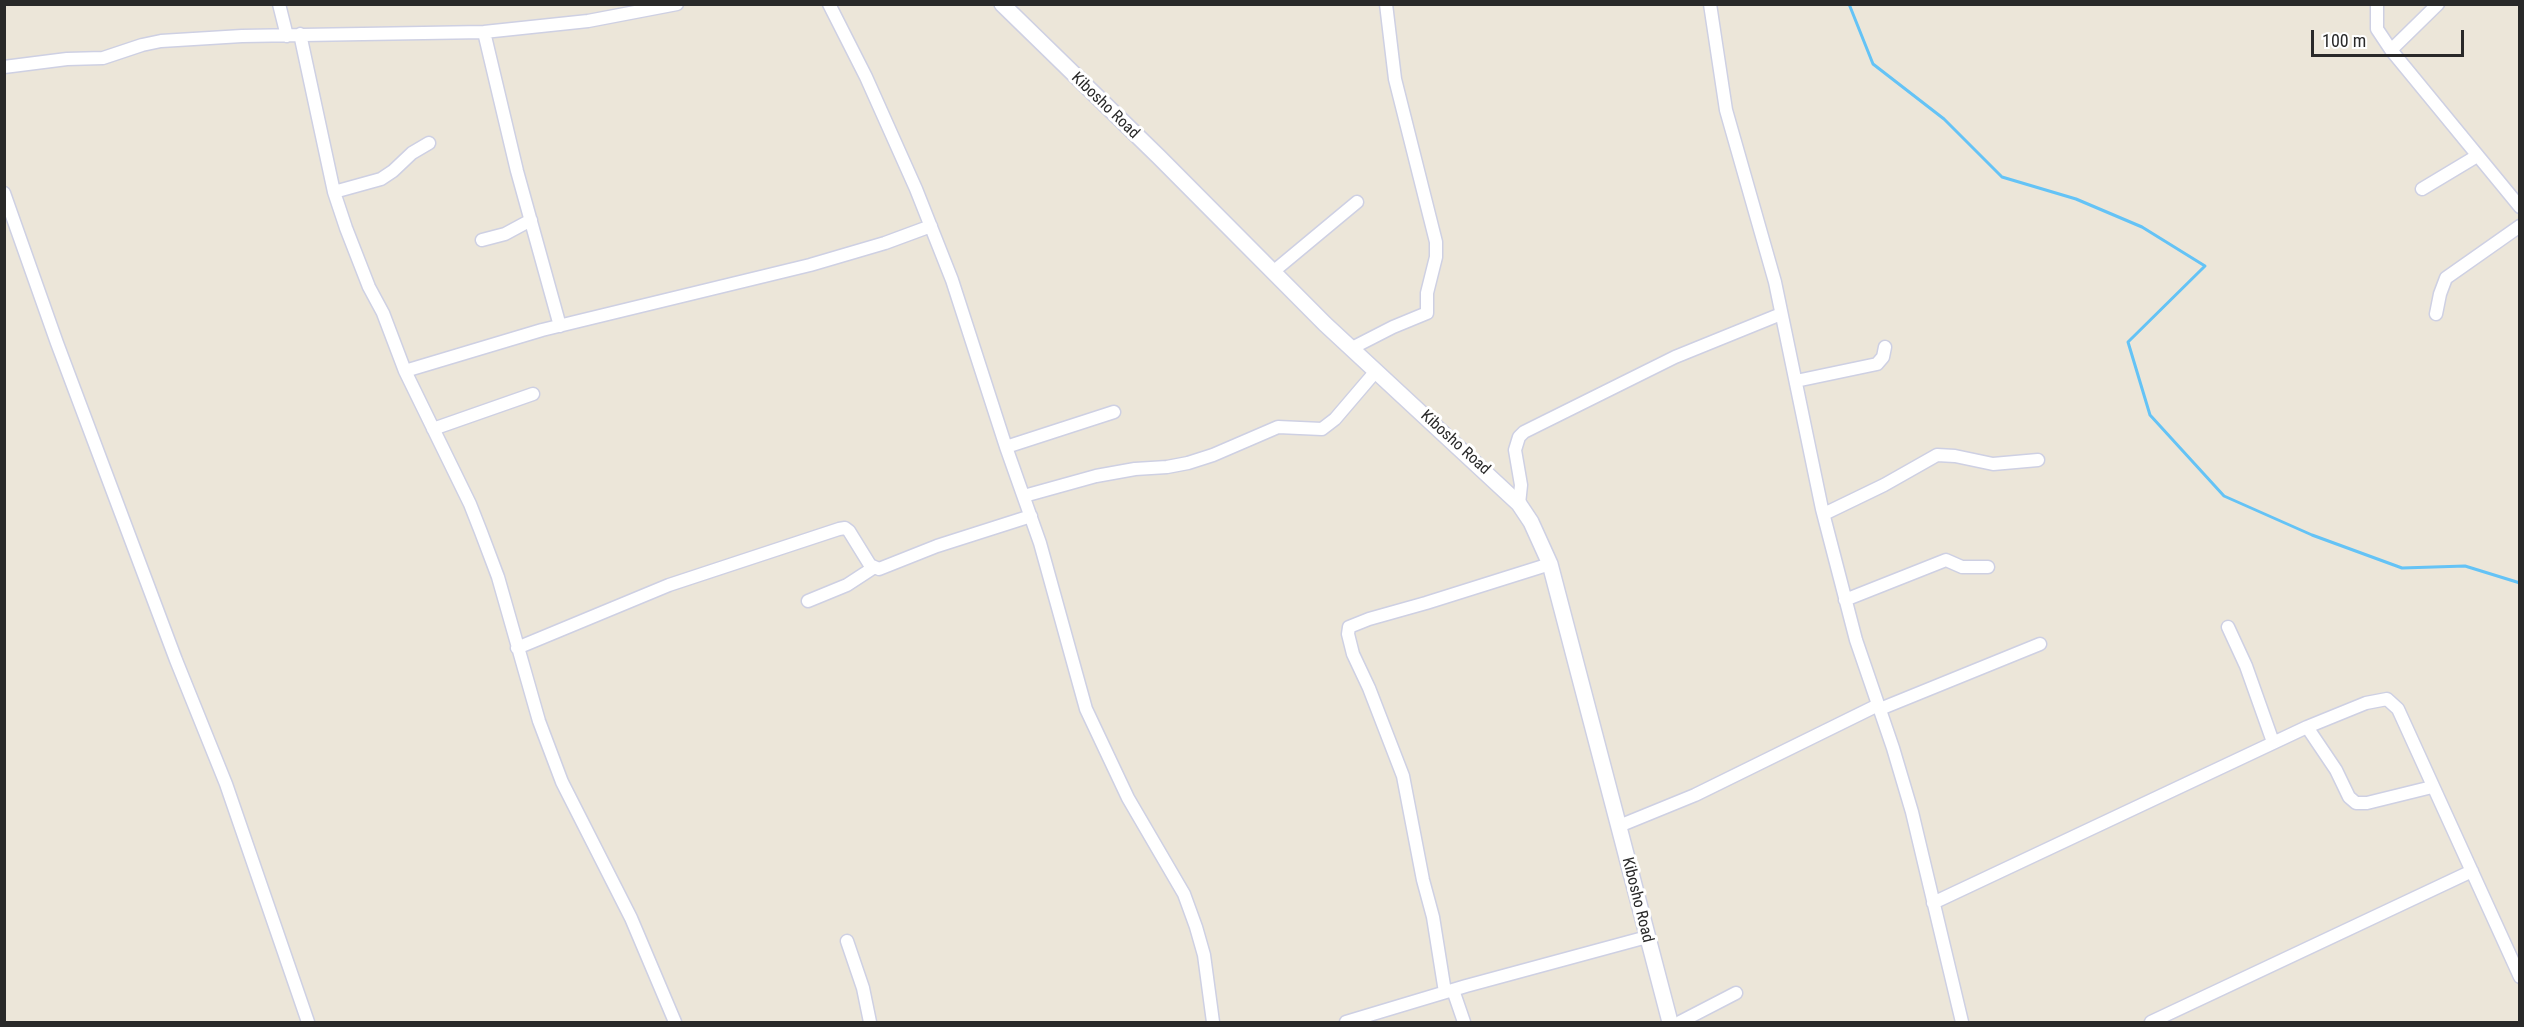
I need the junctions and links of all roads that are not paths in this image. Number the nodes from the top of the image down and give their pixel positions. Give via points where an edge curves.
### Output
1 (279, 4) edge
2 (677, 4) edge
3 (829, 4) edge
4 (1002, 4) edge
5 (1386, 4) edge
6 (1710, 4) edge
7 (2377, 4) edge
8 (2438, 4) edge
9 (484, 32) junction
10 (300, 34) junction
11 (287, 36) junction
12 (2391, 50) junction
13 (4, 67) edge
14 (429, 143) dead end
15 (2477, 156) junction
16 (2422, 189) dead end
17 (334, 192) junction
18 (4, 193) edge
19 (1357, 202) dead end
20 (2520, 207) edge
21 (531, 220) junction
22 (931, 226) junction
23 (2520, 226) edge
24 (482, 240) dead end
25 (1274, 271) junction
26 (1781, 314) junction
27 (2436, 314) dead end
28 (560, 326) junction
29 (1885, 347) dead end
30 (1352, 348) junction
31 (405, 371) junction
32 (1376, 371) junction
33 (1796, 381) junction
34 (533, 394) dead end
35 (1114, 412) dead end
36 (433, 429) junction
37 (1006, 447) junction
38 (2038, 460) dead end
39 (1024, 496) junction
40 (1519, 504) junction
41 (1824, 514) junction
42 (1031, 516) junction
43 (1550, 564) junction
44 (1988, 567) dead end
45 (873, 568) junction
46 (1845, 600) junction
47 (808, 601) dead end
48 (2228, 627) dead end
49 (2040, 644) dead end
50 (517, 648) junction
51 (1879, 707) junction
52 (2307, 727) junction
53 (2273, 742) junction
54 (2432, 787) junction
55 (1619, 826) junction
56 (2472, 871) junction
57 (1933, 903) junction
58 (1647, 937) junction
59 (847, 941) dead end
60 (2520, 977) edge
61 (1449, 991) junction
62 (1736, 993) dead end
63 (308, 1023) edge
64 (675, 1023) edge
65 (870, 1023) edge
66 (1213, 1023) edge
67 (1346, 1023) edge
68 (1464, 1023) edge
69 (1670, 1023) edge
70 (1680, 1023) edge
71 (1962, 1023) edge
72 (2151, 1023) edge

1 - 11 street
2 - 9 street via 588,21
3 - 22 street via 866,77
4 - 25 street, Kibosho Road
5 - 30 street via 1395,79 1436,242 1436,257 1427,292 1427,313
6 - 26 street via 1726,110
7 - 12 street via 2377,29
8 - 12 street
9 - 10 street
9 - 21 street
10 - 11 street
10 - 17 street
11 - 13 street via 161,41 103,58
12 - 15 street
14 - 17 street via 381,179
15 - 16 street
15 - 20 street
17 - 31 street
18 - 63 street via 57,343 226,784
19 - 25 street
21 - 24 street via 505,234
21 - 28 street
22 - 28 street via 761,279
22 - 37 street
23 - 27 street via 2446,278
25 - 30 street, Kibosho Road
26 - 33 street
26 - 40 street via 1676,357 1524,432 1515,450 1521,485
28 - 31 street
29 - 33 street via 1877,364
30 - 32 street, Kibosho Road
31 - 36 street
32 - 39 street via 1335,420 1322,429 1278,427 1188,463 1096,476
32 - 40 street, Kibosho Road
33 - 41 street
34 - 36 street
35 - 37 street
36 - 50 street via 470,504 498,577
37 - 39 street
38 - 41 street via 1993,464 1937,455
39 - 42 street
40 - 43 street, Kibosho Road via 1532,522
41 - 46 street
42 - 45 street via 886,567
42 - 66 street via 1086,709 1128,798 1184,894 1196,927
43 - 55 street, Kibosho Road
43 - 61 street via 1349,627 1353,654 1403,776
44 - 46 street via 1962,567 1946,560
45 - 47 street via 847,585
45 - 50 street via 849,531 839,529 669,585
46 - 51 street
48 - 53 street
49 - 51 street
50 - 64 street via 562,782 631,918
51 - 55 street via 1695,795
51 - 57 street via 1912,812
52 - 53 street
52 - 54 street via 2356,804
52 - 54 street via 2387,699 2398,710
53 - 57 street
54 - 56 street
55 - 58 street, Kibosho Road
56 - 60 street
56 - 72 street
57 - 71 street
58 - 61 street
58 - 69 street, Kibosho Road
59 - 65 street
61 - 67 street
61 - 68 street
62 - 70 street

